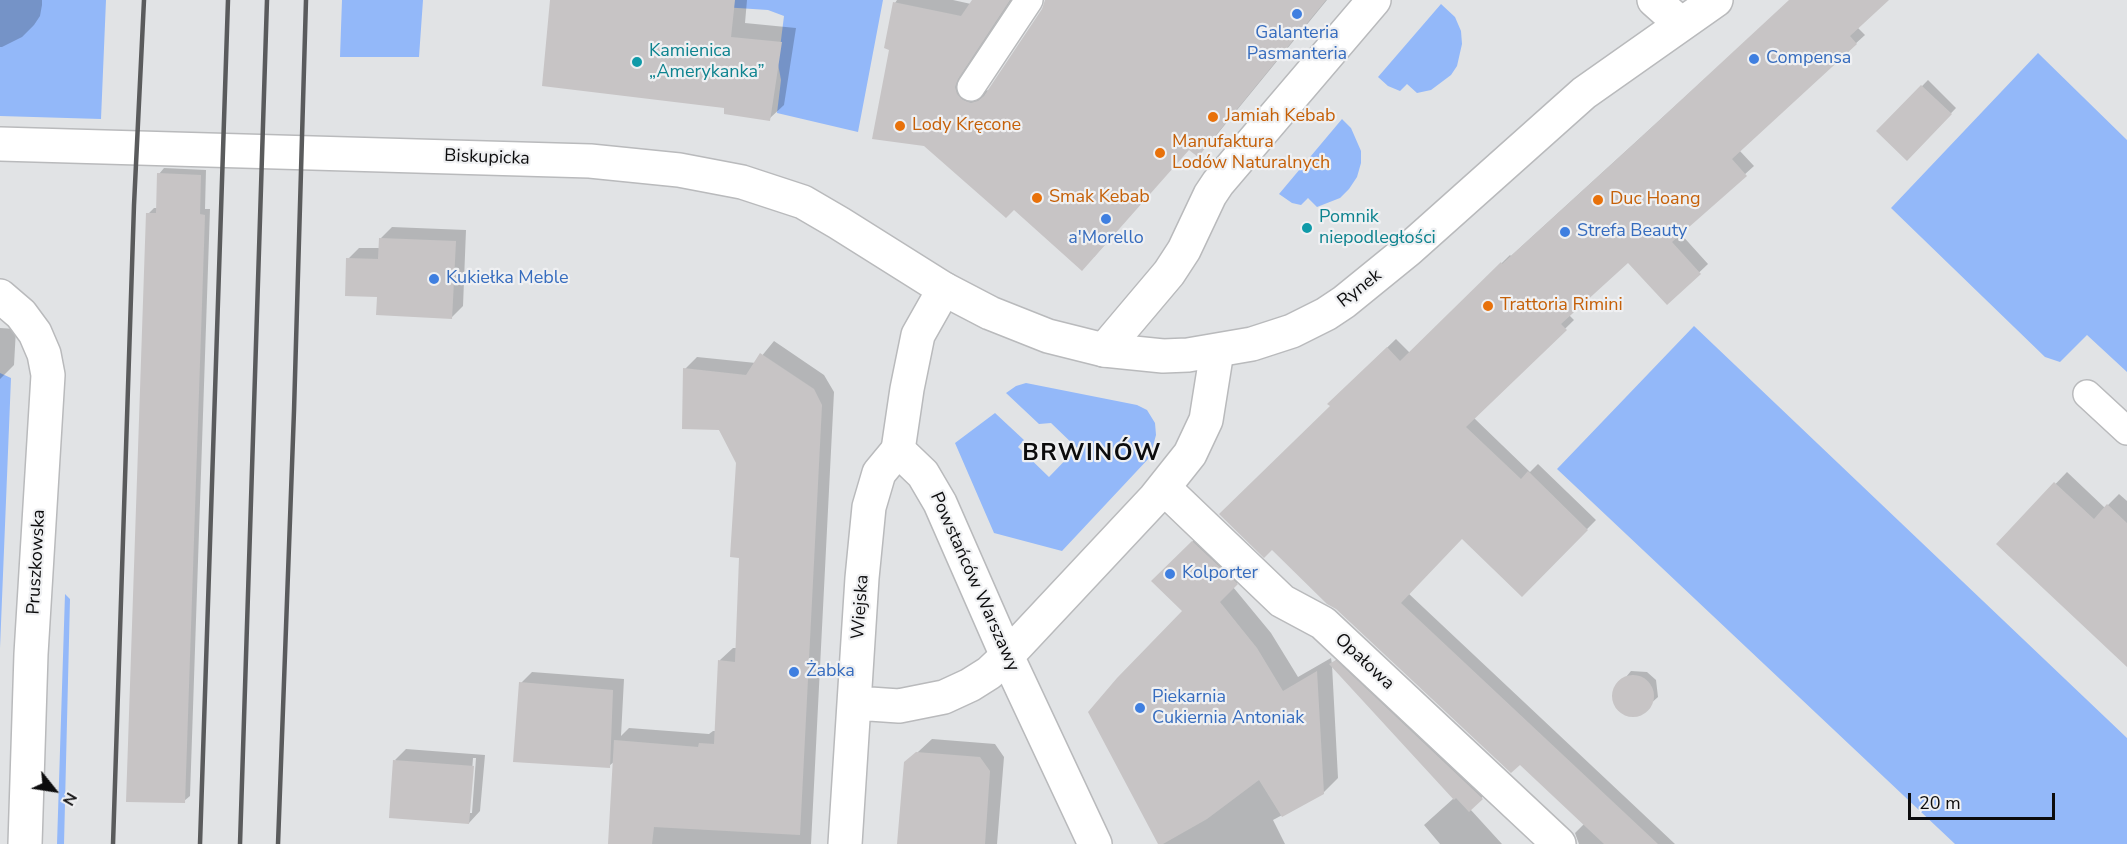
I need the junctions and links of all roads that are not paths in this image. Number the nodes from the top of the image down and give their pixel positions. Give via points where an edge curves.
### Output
1 (1029, 0) edge
2 (1374, 0) edge
3 (1654, 0) edge
4 (1716, 0) edge
5 (1681, 24) junction
6 (970, 87) dead end
7 (0, 144) edge
8 (944, 289) junction
9 (0, 296) edge
10 (1104, 350) junction
11 (1217, 351) junction
12 (2088, 394) dead end
13 (2127, 431) edge
14 (898, 450) junction
15 (1164, 488) junction
16 (1007, 656) junction
17 (855, 704) junction
18 (25, 844) edge
19 (845, 844) edge
20 (1095, 844) edge
21 (1559, 844) edge

1 - 6 lane
2 - 10 street via 1218,183 1169,273
3 - 5 street
4 - 5 street, Rynek
5 - 11 street, Rynek via 1584,93 1344,302 1292,331
7 - 8 street, Biskupicka via 590,161 679,170 742,182 803,202
8 - 10 street, Rynek via 1017,324 1062,341
8 - 14 street via 918,335
9 - 18 street, Pruszkowska via 35,333 48,375 31,654
10 - 11 street, Rynek via 1163,356
11 - 15 street via 1212,397 1203,429
12 - 13 lane
14 - 16 street, Powstańców Warszawy via 923,474 937,496
14 - 17 street, Wiejska via 879,473 869,507
15 - 16 street
15 - 21 street, Opałowa via 1282,601 1323,623
16 - 17 street via 989,673 944,697 899,706
16 - 20 street, Powstańców Warszawy
17 - 19 street, Wiejska

